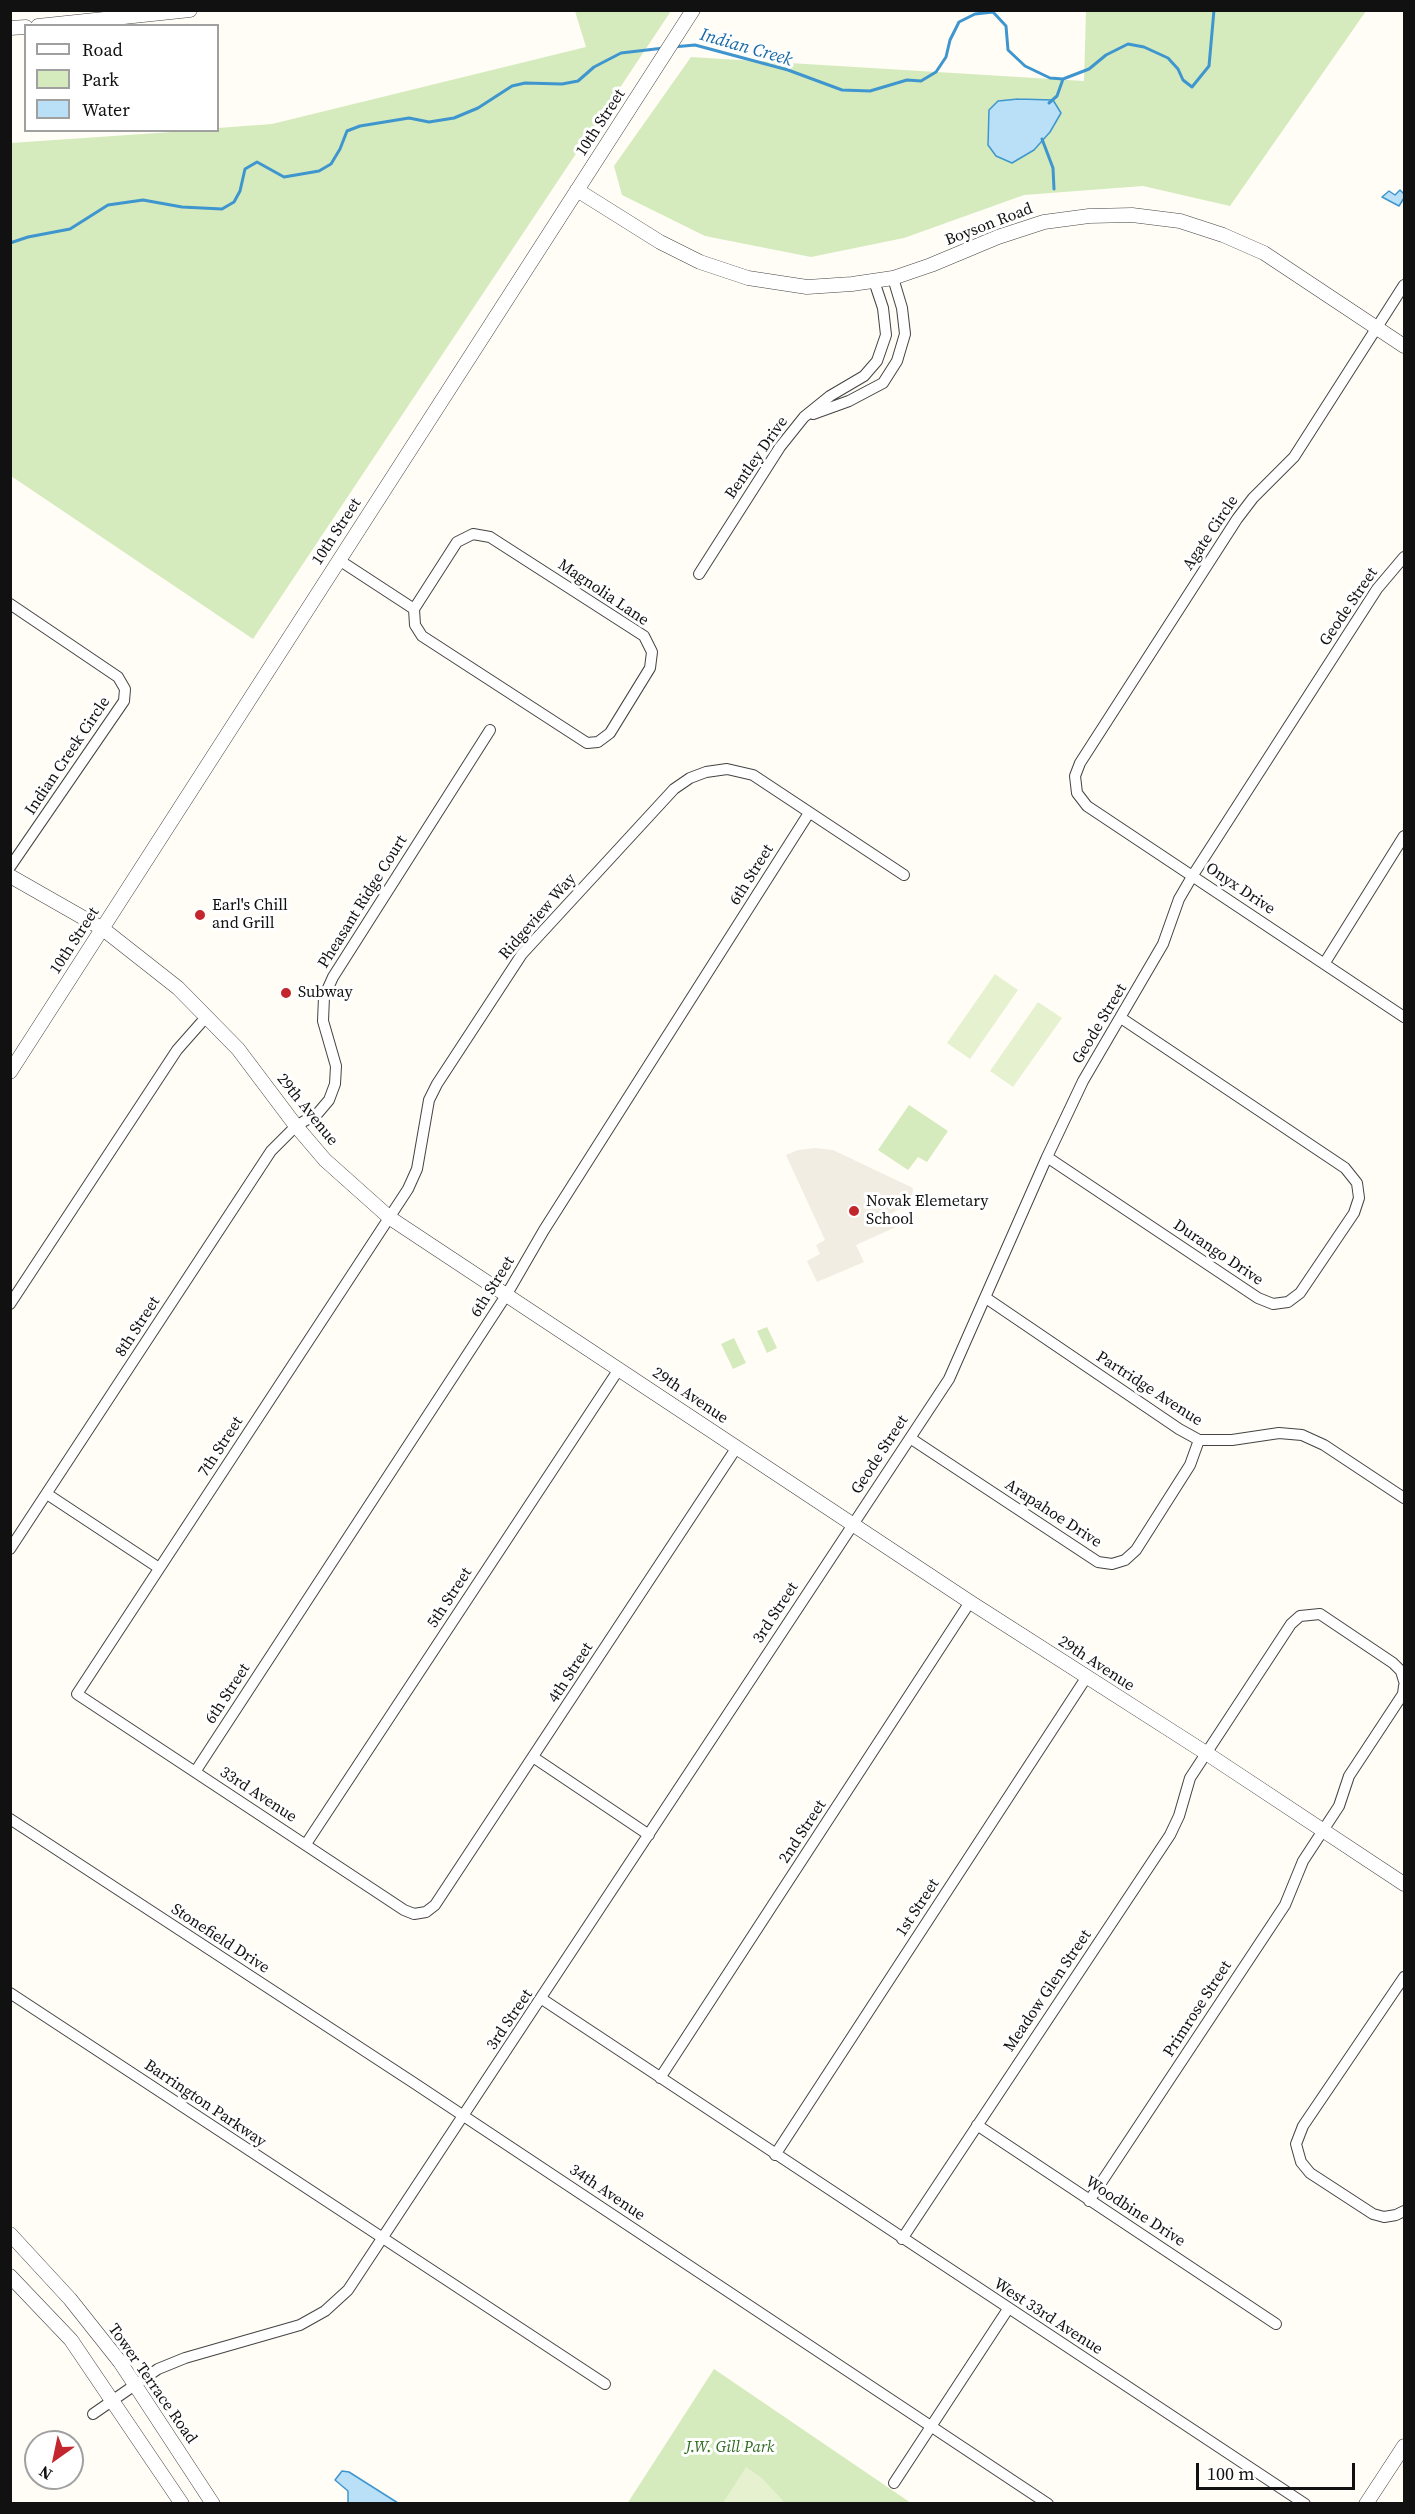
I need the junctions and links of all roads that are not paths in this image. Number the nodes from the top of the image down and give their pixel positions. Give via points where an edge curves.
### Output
1 (190, 10) edge
2 (692, 13) edge
3 (57, 24) edge
4 (577, 190) junction
5 (893, 278) junction
6 (874, 280) junction
7 (1404, 285) edge
8 (1377, 327) junction
9 (1404, 346) edge
10 (804, 417) junction
11 (1404, 557) edge
12 (339, 560) junction
13 (699, 574) dead end
14 (10, 604) edge
15 (414, 609) junction
16 (490, 730) dead end
17 (1075, 776) joint
18 (809, 813) junction
19 (1404, 836) edge
20 (10, 867) edge
21 (904, 875) dead end
22 (1193, 875) junction
23 (10, 876) edge
24 (103, 930) junction
25 (1324, 964) junction
26 (207, 1016) junction
27 (1404, 1017) edge
28 (1121, 1018) junction
29 (10, 1072) edge
30 (296, 1126) junction
31 (1047, 1157) junction
32 (390, 1218) junction
33 (507, 1294) junction
34 (986, 1298) junction
35 (10, 1304) edge
36 (619, 1369) junction
37 (910, 1438) junction
38 (1199, 1440) junction
39 (737, 1447) junction
40 (47, 1494) junction
41 (1403, 1494) edge
42 (853, 1524) junction
43 (10, 1549) edge
44 (159, 1568) junction
45 (970, 1602) junction
46 (1086, 1678) junction
47 (1404, 1684) edge
48 (77, 1694) joint
49 (1206, 1753) junction
50 (533, 1757) junction
51 (195, 1772) junction
52 (10, 1819) edge
53 (1323, 1830) junction
54 (649, 1835) junction
55 (306, 1844) junction
56 (1404, 1884) edge
57 (426, 1912) joint
58 (1404, 1977) edge
59 (10, 1993) edge
60 (542, 1999) junction
61 (660, 2078) junction
62 (414, 2083) joint
63 (464, 2116) junction
64 (977, 2125) junction
65 (775, 2155) junction
66 (1089, 2201) junction
67 (1404, 2211) edge
68 (10, 2234) edge
69 (902, 2239) junction
70 (382, 2240) junction
71 (10, 2276) edge
72 (1008, 2309) junction
73 (1276, 2324) dead end
74 (605, 2384) dead end
75 (134, 2385) junction
76 (112, 2398) junction
77 (93, 2414) dead end
78 (931, 2426) junction
79 (1404, 2446) edge
80 (894, 2483) dead end
81 (182, 2504) edge
82 (213, 2504) edge
83 (1048, 2504) edge
84 (1305, 2504) edge
85 (1366, 2504) edge

1 - 3 street
2 - 4 street, 10th Street
4 - 6 street, Boyson Road via 660,242 700,262 748,278 807,286
4 - 12 street, 10th Street
5 - 6 street, Boyson Road
5 - 8 street, Boyson Road via 1044,222 1132,215 1180,221 1264,253
5 - 10 street via 905,334 897,362 883,383 869,392
6 - 10 street, Bentley Drive via 884,308 886,335 877,361 864,376
7 - 8 street, Agate Circle
8 - 9 street, Boyson Road
8 - 17 street, Agate Circle via 1294,457 1237,519
10 - 13 street, Bentley Drive via 780,447
11 - 22 street, Geode Street via 1377,589
12 - 15 street
12 - 24 street, 10th Street
14 - 20 street, Indian Creek Circle via 118,677 125,689 124,701
15 - 15 street, Magnolia Lane via 422,636 586,743 598,742 610,733 650,668 652,652 644,636 490,537 473,534 457,542
16 - 30 street, Pheasant Ridge Court via 333,977 324,997 323,1021 336,1066 335,1084 318,1113
17 - 22 street, Onyx Drive via 1077,793 1087,806
18 - 21 street, Ridgeview Way
18 - 32 street, Ridgeview Way via 753,775 727,769 690,778 674,789 522,954 429,1100 417,1169
18 - 33 street, 6th Street
19 - 25 street
22 - 25 street, Onyx Drive
22 - 28 street, Geode Street via 1179,899 1163,944
23 - 24 street, 29th Avenue
24 - 26 street, 29th Avenue via 178,988
24 - 29 street, 10th Street
25 - 27 street, Onyx Drive
26 - 30 street, 29th Avenue via 238,1049
26 - 35 street via 177,1050
28 - 31 street, Geode Street via 1083,1081
28 - 31 street, Durango Drive via 1345,1168 1357,1183 1359,1198 1353,1213 1300,1293 1288,1302 1273,1304 1258,1298
30 - 32 street, 29th Avenue via 326,1160
30 - 40 street, 8th Street via 272,1151
31 - 34 street, Geode Street
32 - 33 street, 29th Avenue
32 - 44 street, 7th Street
33 - 36 street, 29th Avenue
33 - 51 street, 6th Street
34 - 37 street, Geode Street via 949,1379
34 - 38 street, Partridge Avenue
36 - 39 street, 29th Avenue
36 - 55 street, 5th Street
37 - 38 street, Arapahoe Drive via 1098,1562 1112,1564 1125,1560 1136,1550 1190,1465
37 - 42 street, Geode Street
38 - 41 street, Partridge Avenue via 1279,1433 1302,1435
39 - 42 street, 29th Avenue
39 - 50 street, 4th Street
40 - 43 street, 8th Street
40 - 44 street
42 - 45 street, 29th Avenue
42 - 54 street, 3rd Street
44 - 48 street, 7th Street
45 - 46 street, 29th Avenue
45 - 61 street, 2nd Street
46 - 49 street, 29th Avenue
46 - 65 street, 1st Street
47 - 49 street, Meadow Glen Street via 1401,1671 1393,1663 1320,1614 1300,1616
47 - 53 street, Primrose Street via 1403,1694 1349,1776 1339,1806
48 - 51 street, 33rd Avenue
49 - 53 street, 29th Avenue
49 - 64 street, Meadow Glen Street via 1190,1778 1170,1835
50 - 54 street
50 - 57 street, 4th Street via 435,1905
51 - 55 street, 33rd Avenue
52 - 62 street, Stonefield Drive
53 - 56 street, 29th Avenue
53 - 66 street, Primrose Street via 1303,1861 1285,1905
54 - 60 street, 3rd Street
55 - 57 street, 33rd Avenue via 404,1910 414,1914
58 - 67 street via 1303,2126 1296,2144 1301,2162 1310,2173 1373,2214 1396,2216
59 - 70 street, Barrington Parkway
60 - 61 street
60 - 63 street, 3rd Street
61 - 65 street
62 - 63 street, 34th Avenue
63 - 70 street, 3rd Street
63 - 78 street, 34th Avenue
64 - 66 street, Woodbine Drive
64 - 69 street, Meadow Glen Street
65 - 69 street, West 33rd Avenue
66 - 73 street, Woodbine Drive
68 - 75 street, Tower Terrace Road via 70,2300
69 - 72 street, West 33rd Avenue
70 - 74 street, Barrington Parkway
70 - 75 street, 3rd Street via 348,2290 325,2311 300,2325 185,2358
71 - 76 street via 71,2340
72 - 78 street
72 - 84 street, West 33rd Avenue
75 - 76 street, 3rd Street
75 - 82 street, Tower Terrace Road
76 - 77 street, 3rd Street
76 - 81 street
78 - 80 street
78 - 83 street, 34th Avenue
79 - 85 street

